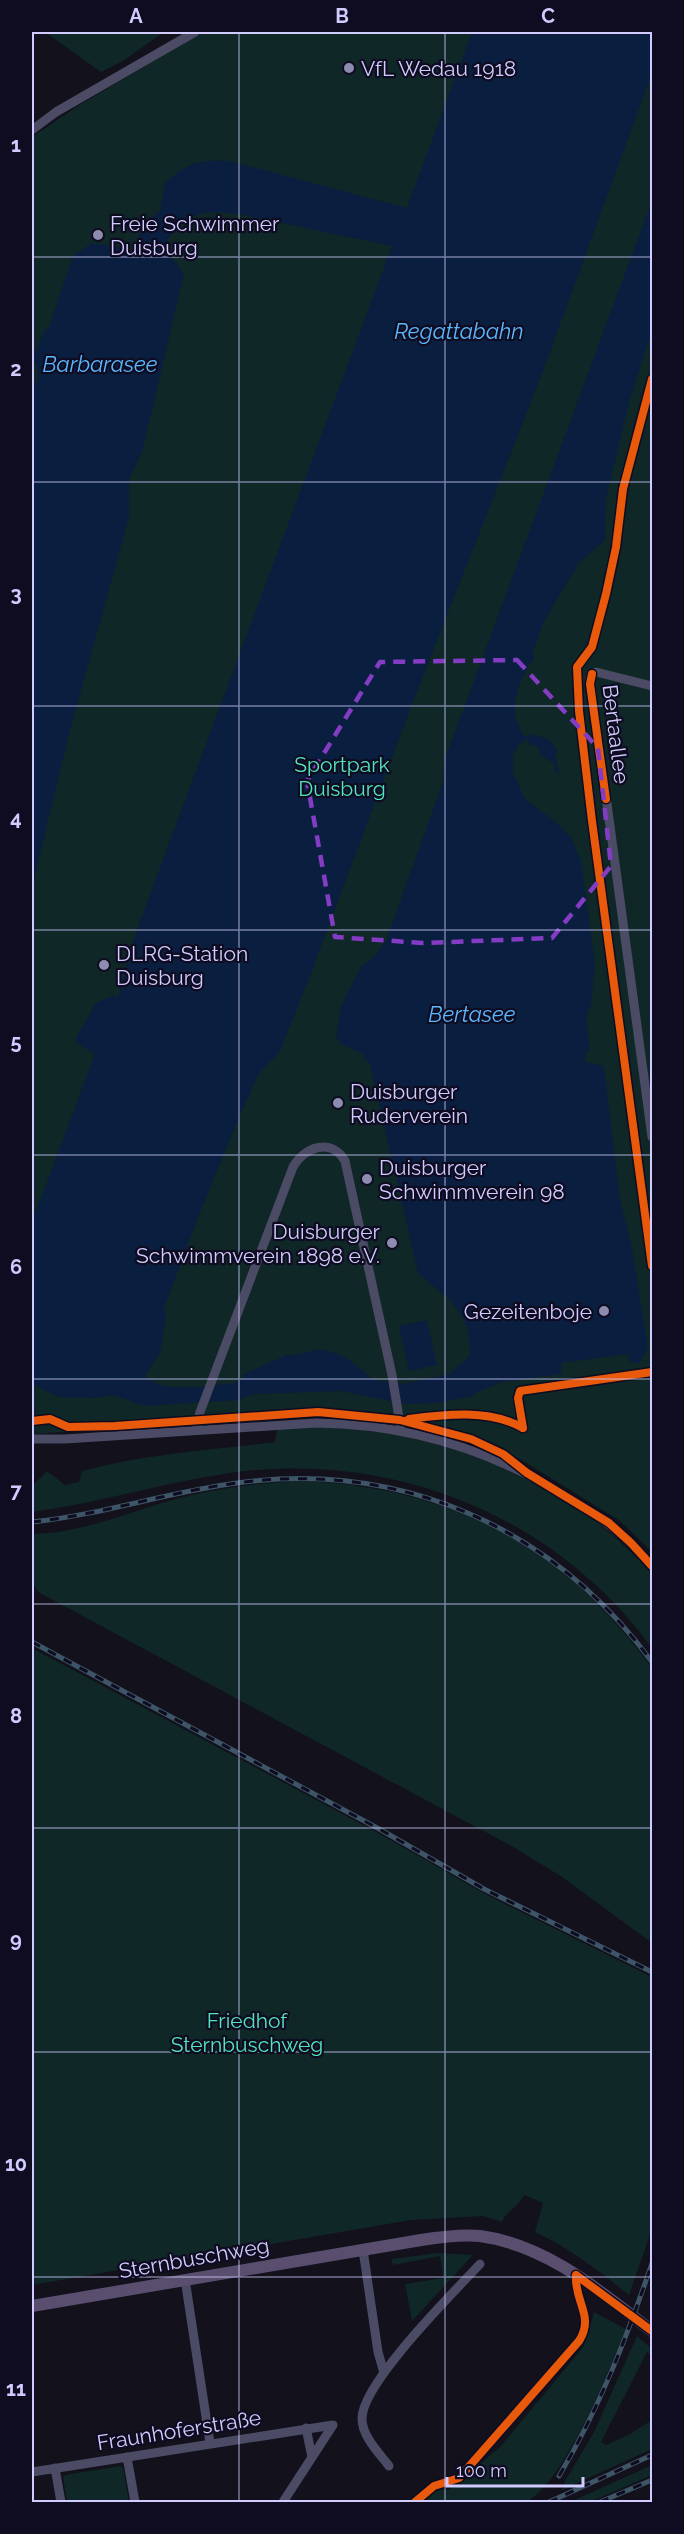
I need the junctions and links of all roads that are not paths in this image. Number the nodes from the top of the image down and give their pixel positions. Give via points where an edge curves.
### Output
1 (195, 32) edge
2 (32, 130) edge
3 (652, 686) edge
4 (652, 1137) edge
5 (196, 1430) junction
6 (401, 1430) junction
7 (32, 1438) edge
8 (652, 1566) edge
9 (363, 2250) junction
10 (480, 2264) dead end
11 (184, 2279) junction
12 (32, 2306) edge
13 (652, 2331) edge
14 (384, 2373) junction
15 (306, 2428) junction
16 (210, 2443) junction
17 (127, 2457) junction
18 (312, 2457) junction
19 (389, 2466) dead end
20 (55, 2468) junction
21 (32, 2472) edge
22 (61, 2502) edge
23 (135, 2502) edge
24 (283, 2502) edge

1 - 2 street via 64,107
3 - 4 street, Bertaallee via 607,674 592,674 590,684
5 - 6 street via 352,1423
5 - 6 street via 293,1167 302,1154 317,1147 334,1150 345,1161
5 - 7 street
6 - 8 street via 466,1447 527,1473 609,1523
9 - 11 main road, Sternbuschweg
9 - 13 main road, Sternbuschweg via 459,2236 481,2236 515,2245 561,2266
9 - 14 street
10 - 14 street
11 - 12 main road, Sternbuschweg
11 - 16 street
14 - 19 street via 362,2413 362,2423
15 - 16 street, Fraunhoferstraße
15 - 18 street
15 - 18 street, Fraunhoferstraße via 333,2425
16 - 17 street, Fraunhoferstraße
17 - 20 street, Fraunhoferstraße
17 - 23 street
18 - 24 street
20 - 21 street, Fraunhoferstraße
20 - 22 street

